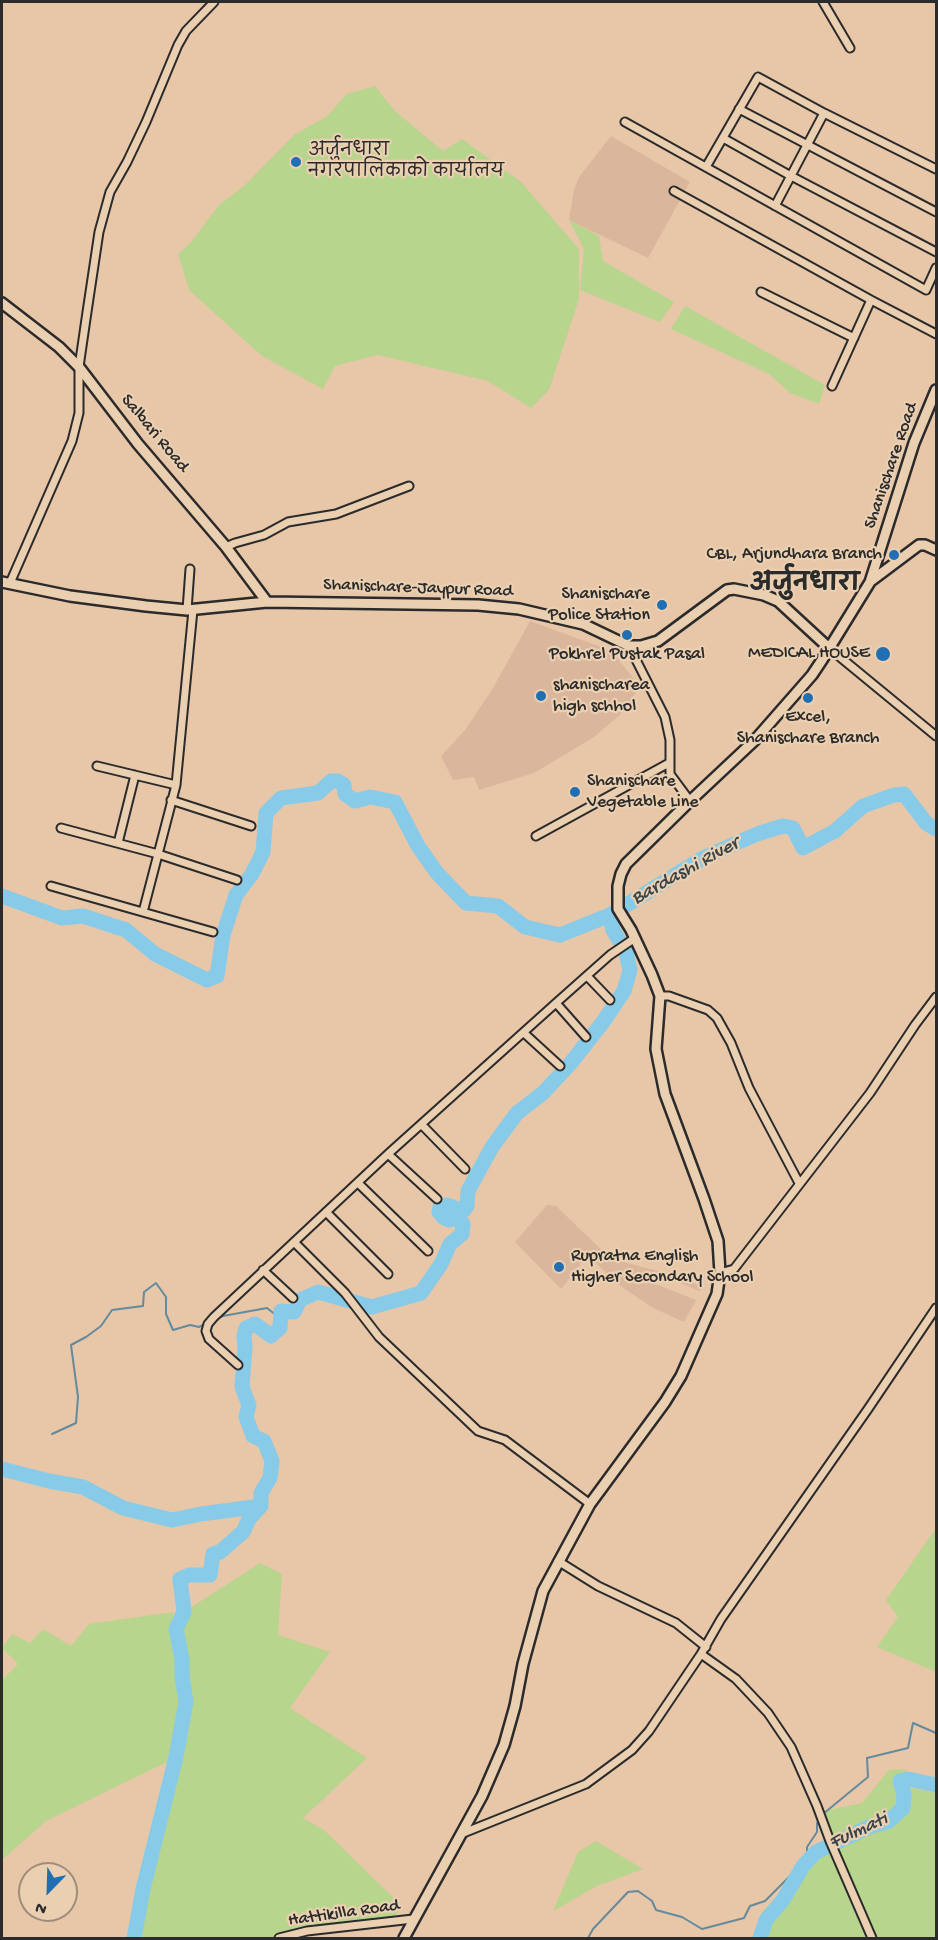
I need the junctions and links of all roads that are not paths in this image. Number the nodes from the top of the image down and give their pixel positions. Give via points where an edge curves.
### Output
1 (214, 2) edge
2 (823, 2) edge
3 (850, 48) dead end
4 (739, 109) junction
5 (824, 113) junction
6 (625, 122) dead end
7 (723, 138) junction
8 (807, 146) junction
9 (706, 167) junction
10 (936, 169) edge
11 (791, 176) junction
12 (674, 191) dead end
13 (775, 206) junction
14 (936, 212) edge
15 (936, 252) edge
16 (936, 268) edge
17 (761, 292) dead end
18 (871, 300) junction
19 (2, 303) edge
20 (936, 334) edge
21 (854, 338) junction
22 (79, 367) junction
23 (832, 386) dead end
24 (936, 390) edge
25 (409, 486) dead end
26 (226, 548) junction
27 (936, 550) edge
28 (190, 569) dead end
29 (6, 582) edge
30 (870, 582) junction
31 (267, 602) junction
32 (190, 610) junction
33 (629, 646) junction
34 (829, 648) junction
35 (936, 736) edge
36 (669, 763) junction
37 (97, 766) dead end
38 (135, 775) junction
39 (176, 785) junction
40 (171, 800) junction
41 (690, 801) junction
42 (251, 826) dead end
43 (61, 828) dead end
44 (536, 836) dead end
45 (118, 843) junction
46 (158, 854) junction
47 (237, 880) dead end
48 (51, 886) dead end
49 (143, 912) junction
50 (213, 932) dead end
51 (635, 938) junction
52 (587, 976) junction
53 (660, 996) junction
54 (936, 997) edge
55 (610, 1000) dead end
56 (556, 1003) junction
57 (524, 1032) junction
58 (586, 1037) dead end
59 (560, 1066) dead end
60 (422, 1125) junction
61 (388, 1154) junction
62 (465, 1168) dead end
63 (358, 1183) junction
64 (799, 1183) junction
65 (437, 1199) dead end
66 (326, 1212) junction
67 (294, 1242) junction
68 (428, 1251) dead end
69 (263, 1270) junction
70 (720, 1273) junction
71 (388, 1274) dead end
72 (293, 1298) dead end
73 (936, 1308) edge
74 (238, 1365) dead end
75 (590, 1504) junction
76 (558, 1561) junction
77 (706, 1647) junction
78 (701, 1654) junction
79 (461, 1834) junction
80 (413, 1919) junction
81 (279, 1938) edge
82 (404, 1938) edge
83 (872, 1938) edge

1 - 22 street via 178,45 146,122 110,192 99,232
2 - 3 street
4 - 5 street via 758,77
4 - 7 street
4 - 8 street
5 - 8 street
5 - 10 street
6 - 9 street
7 - 9 street
7 - 11 street
8 - 11 street
8 - 14 street
9 - 13 street
11 - 13 street
11 - 15 street
12 - 18 street
13 - 16 street via 926,290
17 - 21 street
18 - 20 street
18 - 21 street
19 - 22 street, Salbari Road
21 - 23 street
22 - 26 street, Salbari Road
22 - 29 street via 79,413 72,441
24 - 30 street, Shanischare Road via 914,443
25 - 26 street via 336,514 288,522
26 - 31 street, Salbari Road
27 - 30 street via 919,546
28 - 32 street
29 - 32 street, Shanischare-Jaypur Road via 70,596
30 - 34 street, Shanischare Road
31 - 32 street, Shanischare-Jaypur Road
31 - 33 street, Shanischare-Jaypur Road via 519,609 583,624
32 - 39 street
33 - 34 street via 658,641 727,590 734,589 778,601
33 - 36 street via 665,717
34 - 35 street
34 - 41 street, Shanischare Road via 812,675 754,740
36 - 41 street via 670,774
36 - 44 street
37 - 38 street
38 - 39 street
38 - 45 street
39 - 40 street
40 - 42 street
40 - 46 street
41 - 51 street, Shanischare Road via 626,864 621,874 618,909
43 - 45 street
45 - 46 street
46 - 47 street
46 - 49 street
48 - 49 street
49 - 50 street
51 - 52 street
51 - 53 street, Shanischare Road
52 - 55 street
52 - 56 street
53 - 64 street via 708,1010 717,1018
53 - 70 street via 656,1049 665,1094 718,1241
54 - 64 street via 870,1093
56 - 57 street
56 - 58 street
57 - 59 street
57 - 60 street
60 - 61 street
60 - 62 street
61 - 63 street
61 - 65 street
63 - 66 street
63 - 68 street
64 - 70 street via 734,1269
66 - 67 street
66 - 71 street
67 - 69 street
67 - 75 street via 345,1293 379,1337 478,1431 505,1440
69 - 72 street
69 - 74 street via 208,1324 209,1339
70 - 75 street via 717,1294 681,1376
73 - 77 street via 721,1619
75 - 76 street
76 - 77 street via 598,1586 676,1623
76 - 79 street via 543,1592 504,1745
77 - 78 street
78 - 79 street via 632,1750 586,1784
78 - 83 street via 736,1680 768,1713 791,1747
79 - 80 street
80 - 81 street, Hattikilla Road
80 - 82 street

